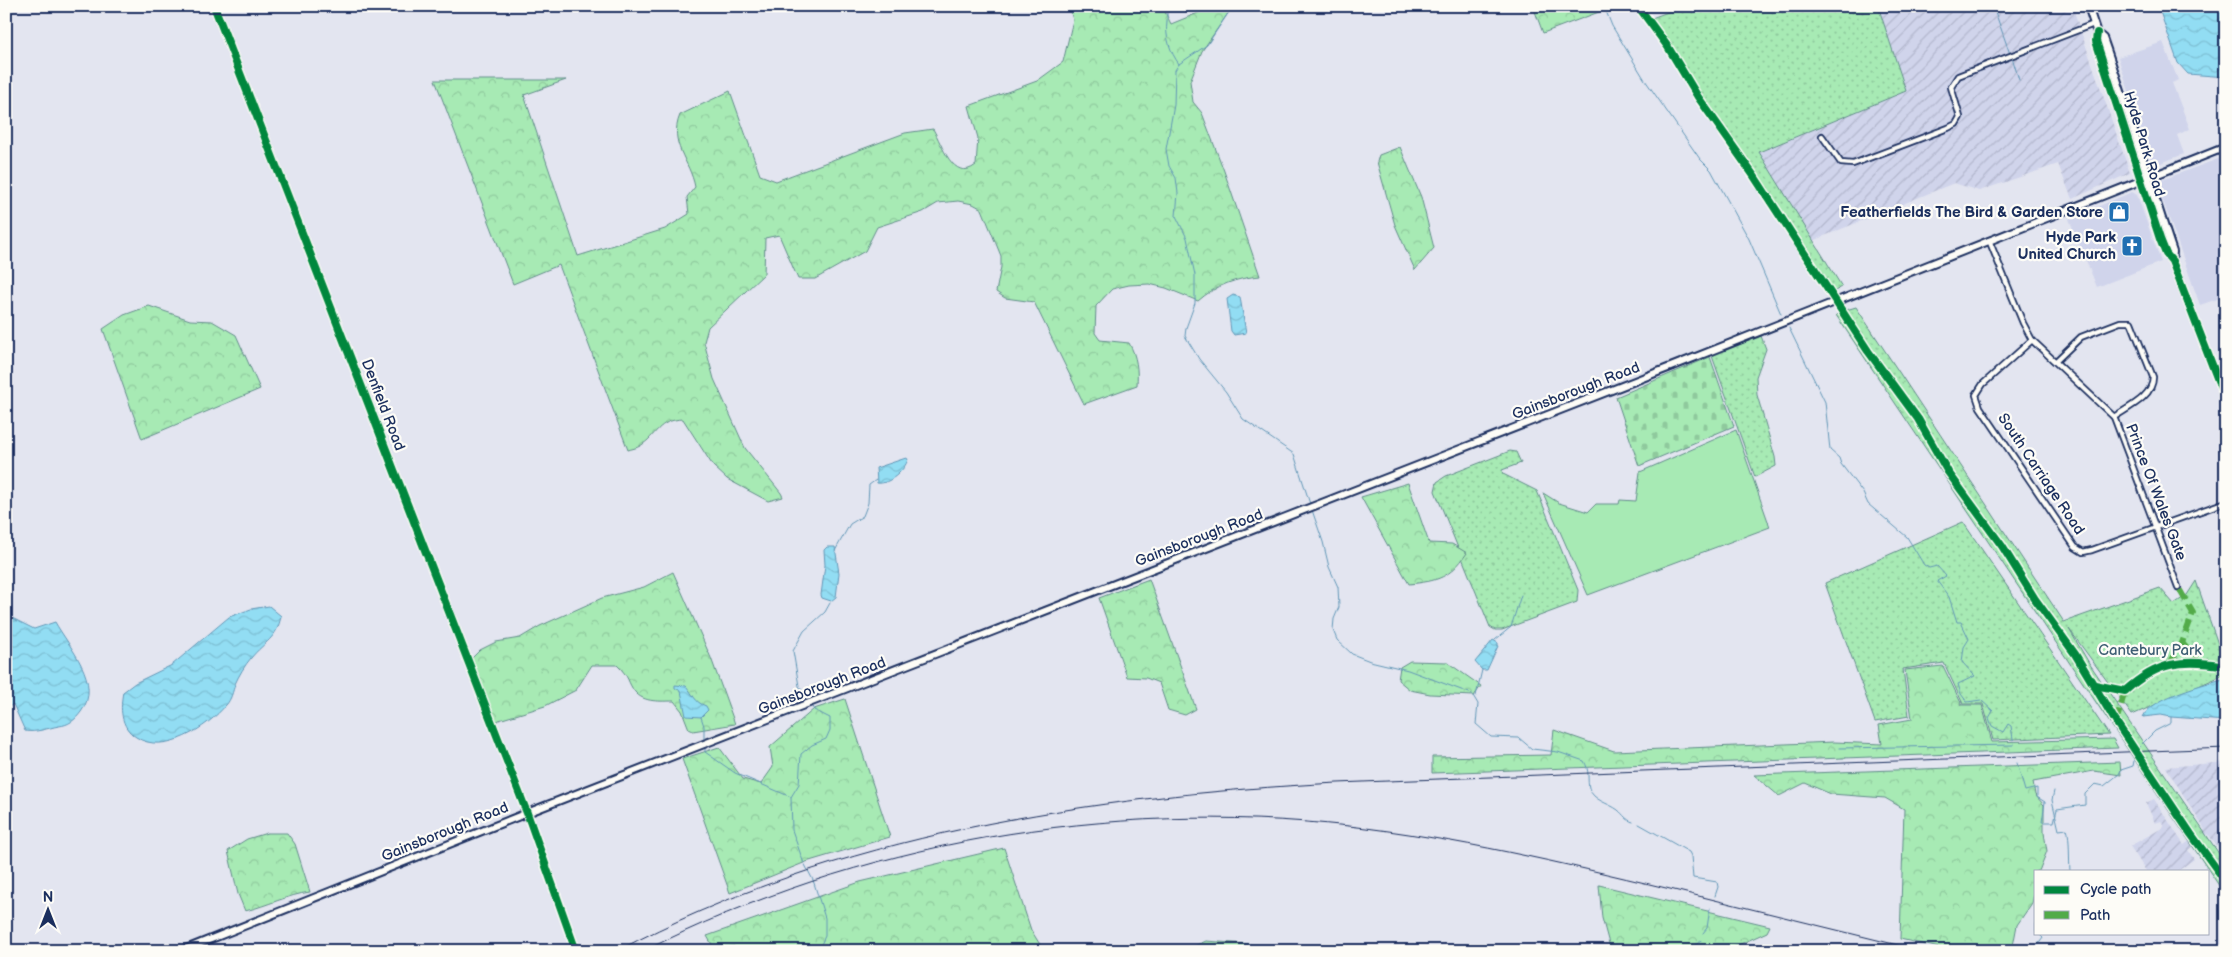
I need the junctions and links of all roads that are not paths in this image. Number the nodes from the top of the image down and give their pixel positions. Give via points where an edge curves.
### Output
1 (214, 6) edge
2 (2088, 6) edge
3 (2094, 24) junction
4 (2097, 32) junction
5 (1822, 136) dead end
6 (2226, 147) edge
7 (2148, 177) junction
8 (2141, 180) junction
9 (1989, 240) junction
10 (2172, 261) junction
11 (2032, 340) junction
12 (2056, 361) junction
13 (2226, 401) edge
14 (2114, 417) junction
15 (2226, 502) edge
16 (2155, 527) junction
17 (2178, 587) dead end
18 (526, 813) junction
19 (181, 951) edge
20 (576, 951) edge

1 - 18 main road, Denfield Road
2 - 3 main road, Hyde Park Road
3 - 4 main road, Hyde Park Road
3 - 5 street via 1954,79 1951,87 1960,116 1956,124 1948,128 1854,164 1842,163
4 - 7 main road, Hyde Park Road via 2103,38
4 - 8 main road, Hyde Park Road via 2096,41
6 - 7 main road, Gainsborough Road
7 - 8 main road, Gainsborough Road
7 - 10 main road, Hyde Park Road via 2173,252
8 - 9 main road, Gainsborough Road
8 - 10 main road, Hyde Park Road via 2166,254
9 - 11 street, Prince Of Wales Gate
9 - 18 main road, Gainsborough Road via 944,652
10 - 13 main road, Hyde Park Road
11 - 12 street, Prince Of Wales Gate
11 - 16 street, South Carriage Road via 1982,384 1976,395 1980,407 2075,547 2083,552 2092,550
12 - 14 street, Prince Of Wales Gate
12 - 14 street via 2081,337 2120,322 2131,322 2153,377 2153,387
14 - 16 street, Prince Of Wales Gate
15 - 16 street, South Carriage Road
16 - 17 street, Prince Of Wales Gate
18 - 19 main road, Gainsborough Road
18 - 20 street

